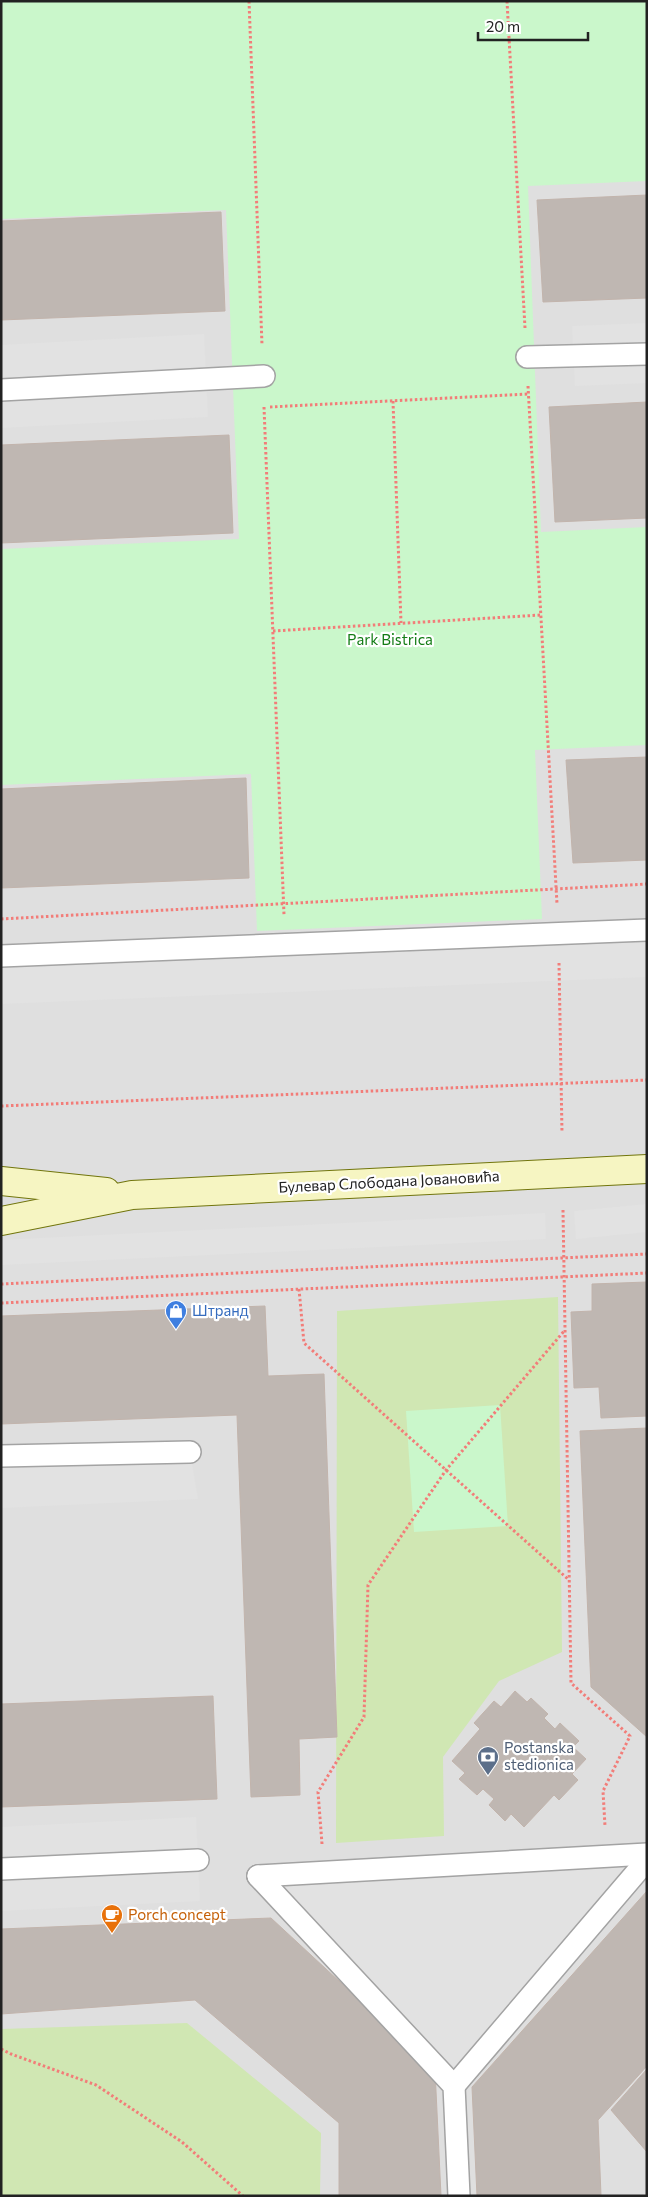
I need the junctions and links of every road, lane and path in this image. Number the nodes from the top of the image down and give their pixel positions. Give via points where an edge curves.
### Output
1 (249, 1) edge
2 (507, 1) edge
3 (647, 354) edge
4 (527, 358) junction
5 (264, 376) junction
6 (1, 390) edge
7 (529, 394) junction
8 (392, 401) junction
9 (264, 407) junction
10 (541, 615) junction
11 (401, 623) junction
12 (273, 631) junction
13 (647, 884) edge
14 (556, 889) junction
15 (284, 904) junction
16 (1, 919) edge
17 (647, 930) edge
18 (558, 934) junction
19 (285, 946) junction
20 (1, 956) edge
21 (647, 1080) edge
22 (561, 1083) junction
23 (1, 1106) edge
24 (562, 1132) dead end
25 (647, 1169) edge
26 (1, 1181) edge
27 (132, 1195) junction
28 (563, 1210) dead end
29 (1, 1220) edge
30 (647, 1254) edge
31 (565, 1257) junction
32 (647, 1273) edge
33 (564, 1276) junction
34 (1, 1284) edge
35 (299, 1289) junction
36 (1, 1303) edge
37 (565, 1330) junction
38 (190, 1452) dead end
39 (1, 1456) edge
40 (446, 1470) junction
41 (570, 1580) junction
42 (605, 1834) dead end
43 (322, 1846) dead end
44 (647, 1854) edge
45 (198, 1860) dead end
46 (647, 1860) edge
47 (1, 1870) edge
48 (1, 2049) edge
49 (454, 2086) junction
50 (243, 2196) edge
51 (459, 2196) edge

1 - 5 path
2 - 4 path
3 - 4 lane
4 - 7 path
5 - 6 lane
5 - 9 path
7 - 8 path
7 - 10 path
8 - 9 path
8 - 11 path
9 - 12 path
10 - 11 path
10 - 14 path
11 - 12 path
12 - 15 path
13 - 14 path
14 - 15 path
14 - 18 path
15 - 16 path
15 - 19 path
17 - 18 lane
18 - 19 lane
18 - 22 path
19 - 20 lane
21 - 22 path
22 - 23 path
22 - 24 path
25 - 27 street, Булевар Слободана Јовановића
26 - 27 street, Булевар Слободана Јовановића
27 - 29 street, Булевар Слободана Јовановића
28 - 31 path
30 - 31 path
31 - 33 path
31 - 34 path
32 - 33 path
33 - 35 path
33 - 37 path
35 - 36 path
35 - 40 path via 304,1343
37 - 40 path
37 - 41 path
38 - 39 lane
40 - 41 path
40 - 43 path via 368,1585 364,1717 318,1792
41 - 42 path via 571,1683 630,1736 603,1791
44 - 49 lane via 258,1876
45 - 47 lane
46 - 49 lane
48 - 50 path via 96,2085 182,2142
49 - 51 lane

